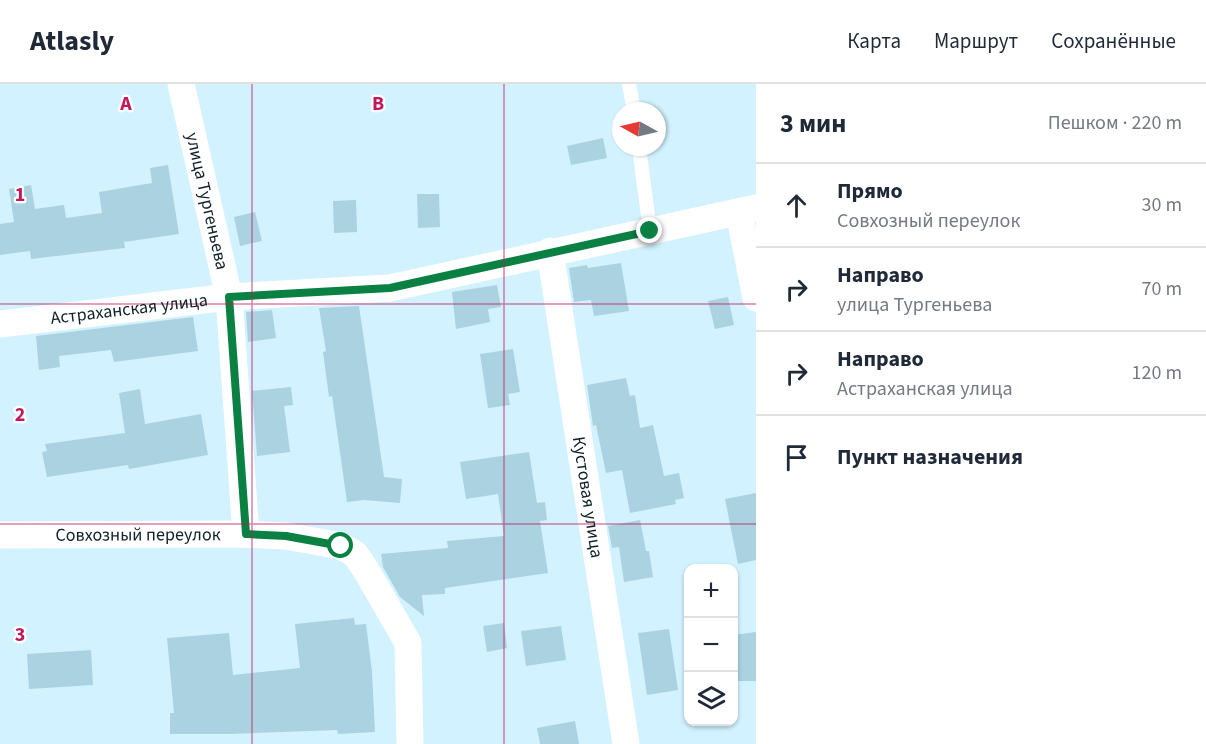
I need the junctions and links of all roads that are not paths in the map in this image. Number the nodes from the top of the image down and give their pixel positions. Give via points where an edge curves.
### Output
1 (181, 84) edge
2 (629, 84) edge
3 (632, 102) edge
4 (640, 156) edge
5 (747, 210) edge
6 (650, 231) junction
7 (550, 251) junction
8 (229, 297) junction
9 (756, 298) edge
10 (0, 324) edge
11 (246, 534) junction
12 (0, 535) edge
13 (410, 744) edge
14 (626, 744) edge

1 - 8 street, улица Тургеньева
2 - 3 lane
4 - 6 lane
5 - 6 street, Астраханская улица
5 - 9 street
6 - 7 street, Астраханская улица
7 - 8 street, Астраханская улица via 390,288
7 - 14 street, Кустовая улица
8 - 10 street, Астраханская улица
8 - 11 street, улица Тургеньева
11 - 12 street, Совхозный переулок
11 - 13 street, Совхозный переулок via 286,536 341,546 355,555 408,643

